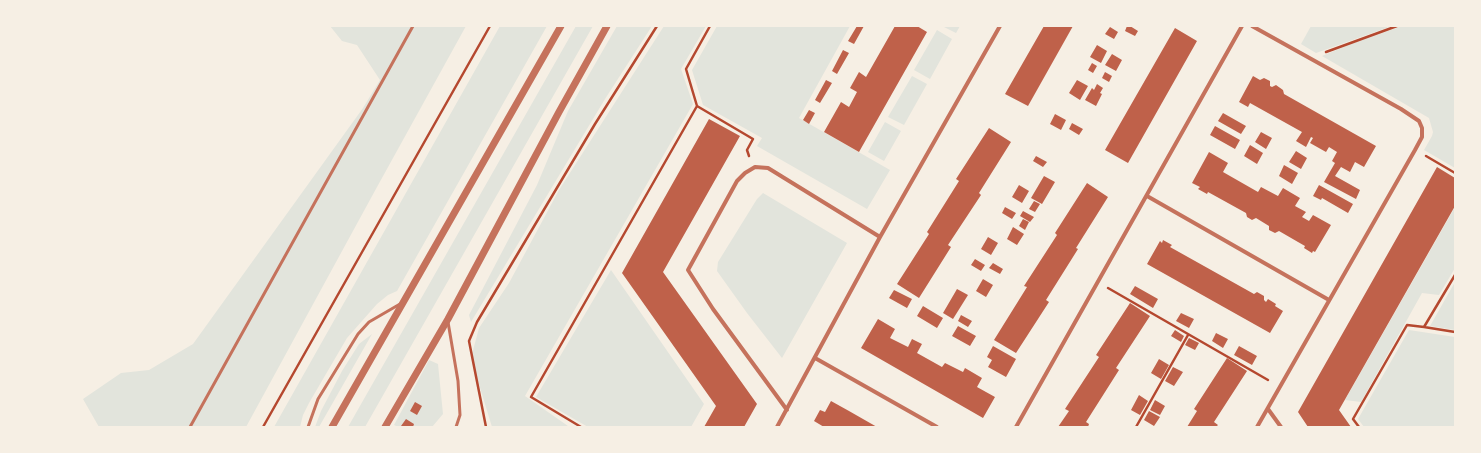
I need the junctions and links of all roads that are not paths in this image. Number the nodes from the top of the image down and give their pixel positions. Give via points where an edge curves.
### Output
1 (413, 26) edge
2 (561, 26) edge
3 (607, 26) edge
4 (1000, 26) edge
5 (1242, 26) edge
6 (1252, 26) edge
7 (1147, 196) junction
8 (880, 237) junction
9 (1329, 300) junction
10 (404, 301) junction
11 (448, 319) junction
12 (815, 358) junction
13 (1268, 409) junction
14 (787, 410) junction
15 (190, 427) edge
16 (308, 427) edge
17 (332, 427) edge
18 (385, 427) edge
19 (456, 427) edge
20 (777, 427) edge
21 (937, 427) edge
22 (1016, 427) edge
23 (1257, 427) edge
24 (1280, 427) edge

1 - 15 lane
2 - 10 street
3 - 11 street
4 - 8 street
5 - 7 street
6 - 9 street via 1401,109 1419,121 1422,128 1422,137 1415,150
7 - 9 street
7 - 22 street
8 - 12 street
8 - 14 street via 768,168 755,167 737,181 688,270 713,309
9 - 13 street
10 - 16 lane via 369,322 358,334 318,399
10 - 17 street
11 - 18 street
11 - 19 lane via 458,381 460,415
12 - 14 street
12 - 21 street
13 - 23 street
13 - 24 street
14 - 20 street

